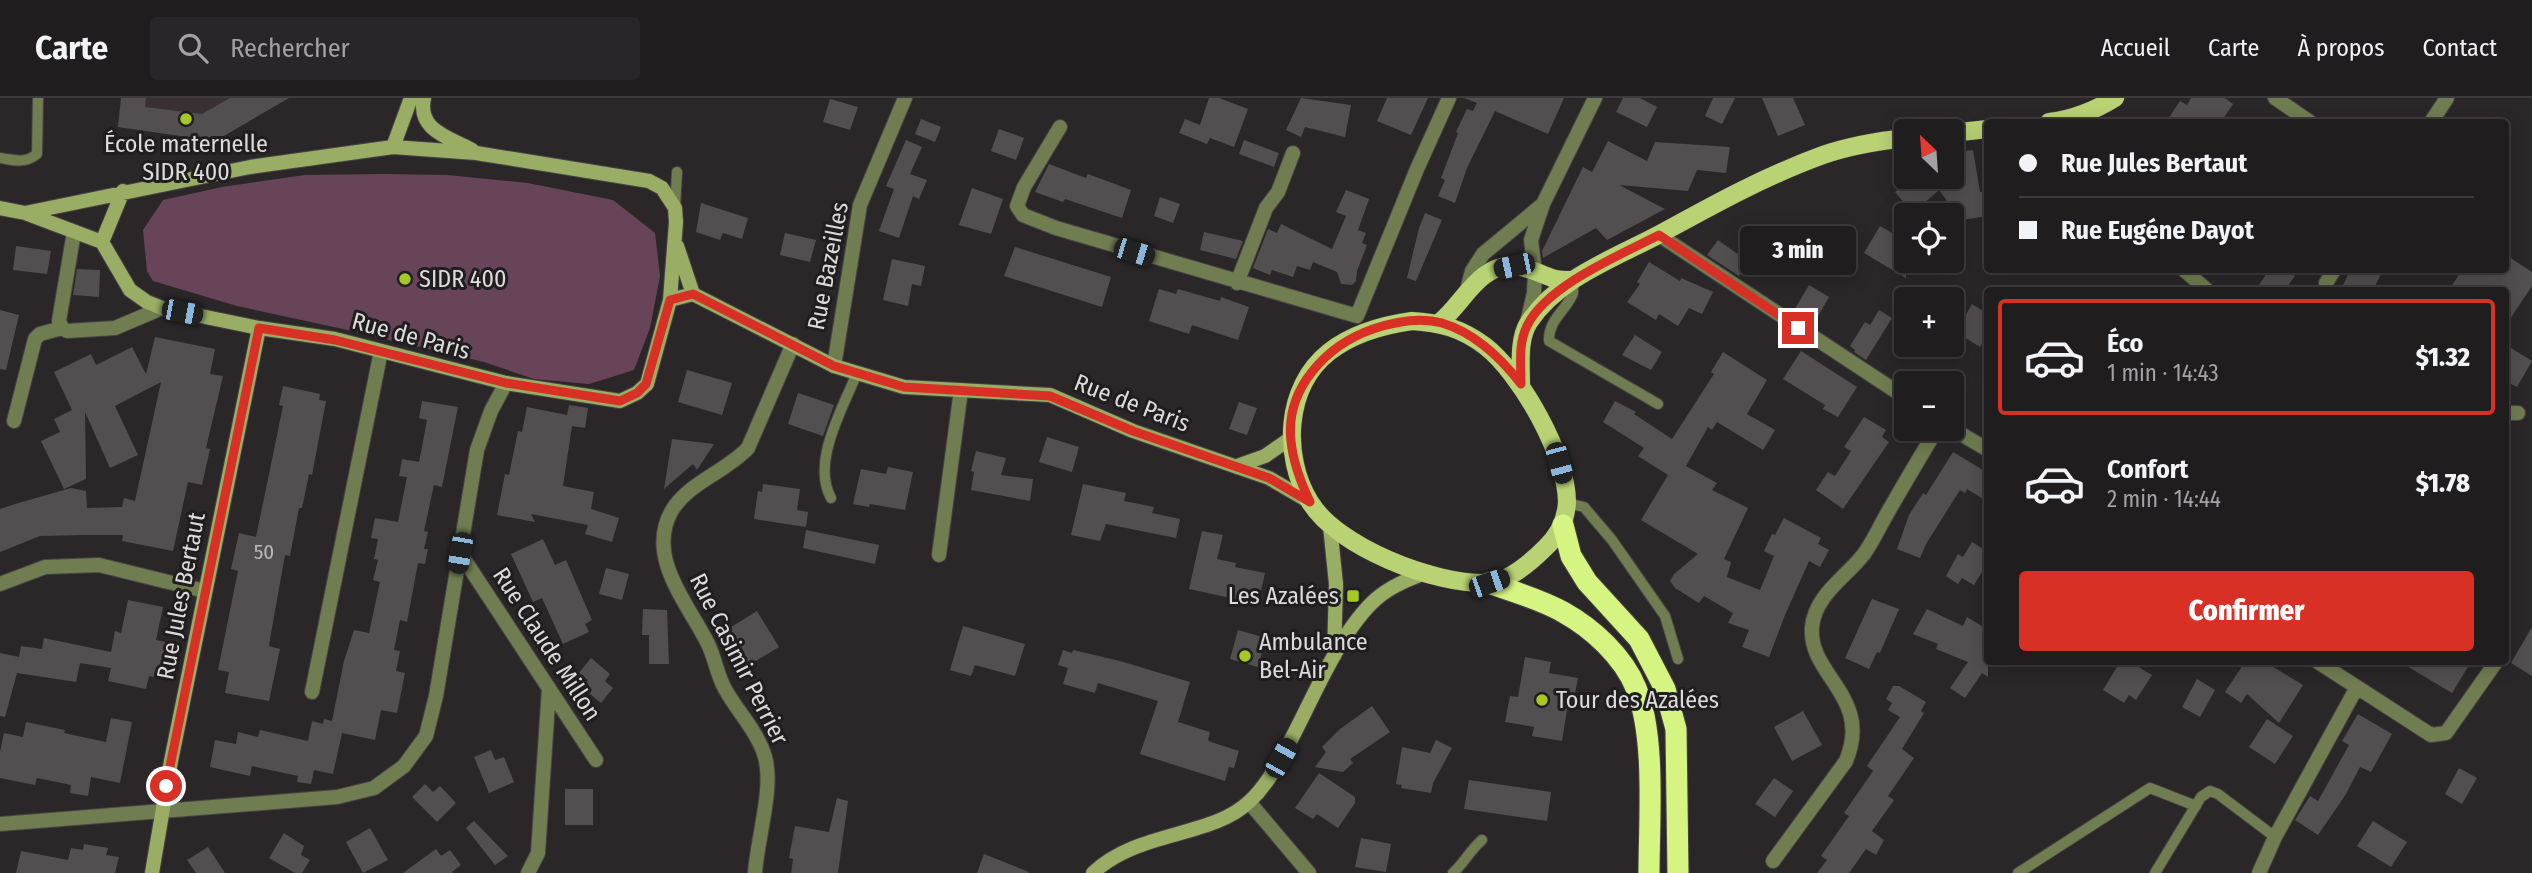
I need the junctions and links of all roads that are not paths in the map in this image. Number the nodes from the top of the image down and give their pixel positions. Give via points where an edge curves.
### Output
1 (38, 98) edge
2 (411, 98) edge
3 (424, 98) edge
4 (905, 98) edge
5 (1449, 98) edge
6 (1595, 98) edge
7 (2115, 98) edge
8 (2447, 98) edge
9 (2284, 101) edge
10 (2067, 119) edge
11 (2305, 119) edge
12 (2433, 119) edge
13 (1060, 127) dead end
14 (1984, 129) edge
15 (1964, 132) edge
16 (1894, 140) edge
17 (393, 147) junction
18 (476, 153) junction
19 (1293, 153) dead end
20 (0, 158) edge
21 (677, 172) dead end
22 (123, 191) junction
23 (1544, 204) junction
24 (0, 208) edge
25 (675, 208) junction
26 (25, 213) junction
27 (74, 232) junction
28 (1659, 235) junction
29 (102, 243) junction
30 (676, 243) junction
31 (1535, 272) junction
32 (2187, 273) edge
33 (2332, 273) edge
34 (1573, 281) junction
35 (1237, 283) junction
36 (2326, 283) dead end
37 (2204, 287) edge
38 (1467, 290) junction
39 (693, 294) junction
40 (670, 300) junction
41 (162, 308) junction
42 (1440, 323) junction
43 (1361, 324) junction
44 (1527, 324) junction
45 (62, 328) junction
46 (259, 328) junction
47 (793, 344) junction
48 (380, 351) junction
49 (834, 366) junction
50 (857, 373) junction
51 (506, 383) junction
52 (1521, 384) junction
53 (961, 390) junction
54 (1894, 390) edge
55 (1658, 404) dead end
56 (14, 421) dead end
57 (1964, 436) edge
58 (1291, 438) junction
59 (1930, 441) edge
60 (1984, 448) edge
61 (1237, 466) junction
62 (831, 498) dead end
63 (1310, 502) junction
64 (1567, 503) junction
65 (1563, 524) junction
66 (1330, 526) junction
67 (460, 553) junction
68 (939, 555) dead end
69 (1428, 572) junction
70 (1489, 583) junction
71 (0, 584) edge
72 (205, 591) junction
73 (1334, 656) junction
74 (1678, 659) dead end
75 (2323, 665) edge
76 (2494, 665) edge
77 (2357, 687) junction
78 (549, 688) junction
79 (312, 691) dead end
80 (596, 760) dead end
81 (1250, 802) junction
82 (2196, 806) junction
83 (162, 811) junction
84 (0, 824) edge
85 (2275, 837) junction
86 (1482, 840) dead end
87 (1773, 862) dead end
88 (152, 873) edge
89 (528, 873) edge
90 (755, 873) edge
91 (1093, 873) edge
92 (1308, 873) edge
93 (1452, 873) edge
94 (1650, 873) edge
95 (1678, 873) edge
96 (2018, 873) edge
97 (2155, 873) edge
98 (2259, 873) edge

1 - 20 lane via 37,154 22,161
2 - 17 street
3 - 18 street via 421,111 428,125
4 - 49 street, Rue Bazeilles via 855,204
5 - 43 street via 1417,169
6 - 23 street
7 - 10 main road
8 - 12 street
9 - 11 street
13 - 35 street via 1024,187 1017,206 1023,215
14 - 15 main road
16 - 28 main road via 1814,159 1772,175
17 - 18 street
17 - 22 street
18 - 25 street via 649,181 662,188
19 - 35 street
21 - 25 lane
22 - 26 street
22 - 29 street
23 - 31 street via 1531,240
23 - 38 street via 1483,254
24 - 26 street
25 - 30 street, Rue de Paris
26 - 27 street
27 - 29 street
27 - 45 street via 59,321
28 - 34 main road
28 - 54 street
29 - 41 street, Rue de Paris via 130,290
30 - 39 street, Rue de Paris
30 - 40 street, Rue de Paris
31 - 34 main road
31 - 38 main road via 1514,266 1492,271
31 - 44 street
32 - 37 street
33 - 36 street
34 - 44 main road
34 - 55 lane via 1573,293 1548,333 1549,341
35 - 43 street
38 - 42 main road
39 - 40 street
39 - 47 street, Rue de Paris
40 - 51 street, Rue de Paris via 646,384 637,393 620,401
41 - 45 street via 116,328
41 - 46 street, Rue de Paris
42 - 43 main road
42 - 52 main road via 1485,346
43 - 58 main road via 1307,376 1293,415
44 - 52 main road via 1521,343
45 - 56 street via 35,339
46 - 48 street, Rue de Paris
46 - 72 street, Rue Jules Bertaut
47 - 49 street, Rue de Paris
47 - 90 street, Rue Casimir Perrier via 748,448 685,495 671,512 665,533 664,554 670,574 709,646 723,687 766,759
48 - 51 street, Rue de Paris
48 - 79 street
49 - 50 street, Rue de Paris
50 - 53 street, Rue de Paris via 904,387
50 - 62 lane via 830,439 824,485
51 - 67 street, Rue Claude Millon via 477,450
52 - 64 main road via 1559,463
53 - 61 street, Rue de Paris via 1050,396 1133,431
53 - 68 street
57 - 60 street
58 - 61 street via 1265,456
58 - 63 main road
59 - 87 street via 1864,553 1824,597 1815,614 1815,646 1850,713 1853,744 1846,761
61 - 63 street, Rue de Paris
63 - 66 main road
64 - 65 main road
64 - 74 lane via 1584,507 1612,540 1665,616
65 - 70 main road via 1548,546 1527,564
65 - 95 highway via 1571,556 1587,582 1639,639 1665,689 1676,729
66 - 69 main road via 1369,552
66 - 73 street via 1336,584
67 - 78 street, Rue Claude Millon
67 - 83 street, Rue Claude Millon via 436,696 425,736 404,766 374,788 337,797
69 - 70 main road
69 - 73 street via 1395,585 1376,599
70 - 94 highway via 1564,612 1603,641 1635,685 1644,711 1648,760
71 - 72 street via 45,568 99,565
72 - 83 street, Rue Jules Bertaut
73 - 81 street via 1276,767
75 - 77 street
76 - 77 street via 2446,733 2439,736
77 - 85 street
78 - 80 street, Rue Claude Millon
78 - 89 street via 538,853
81 - 91 street via 1212,822 1129,848
81 - 92 street
82 - 85 lane via 2205,793 2218,794
82 - 96 lane via 2150,788
82 - 97 lane
83 - 84 street, Rue Claude Millon
83 - 88 street, Rue Jules Bertaut
85 - 98 street
86 - 93 lane

